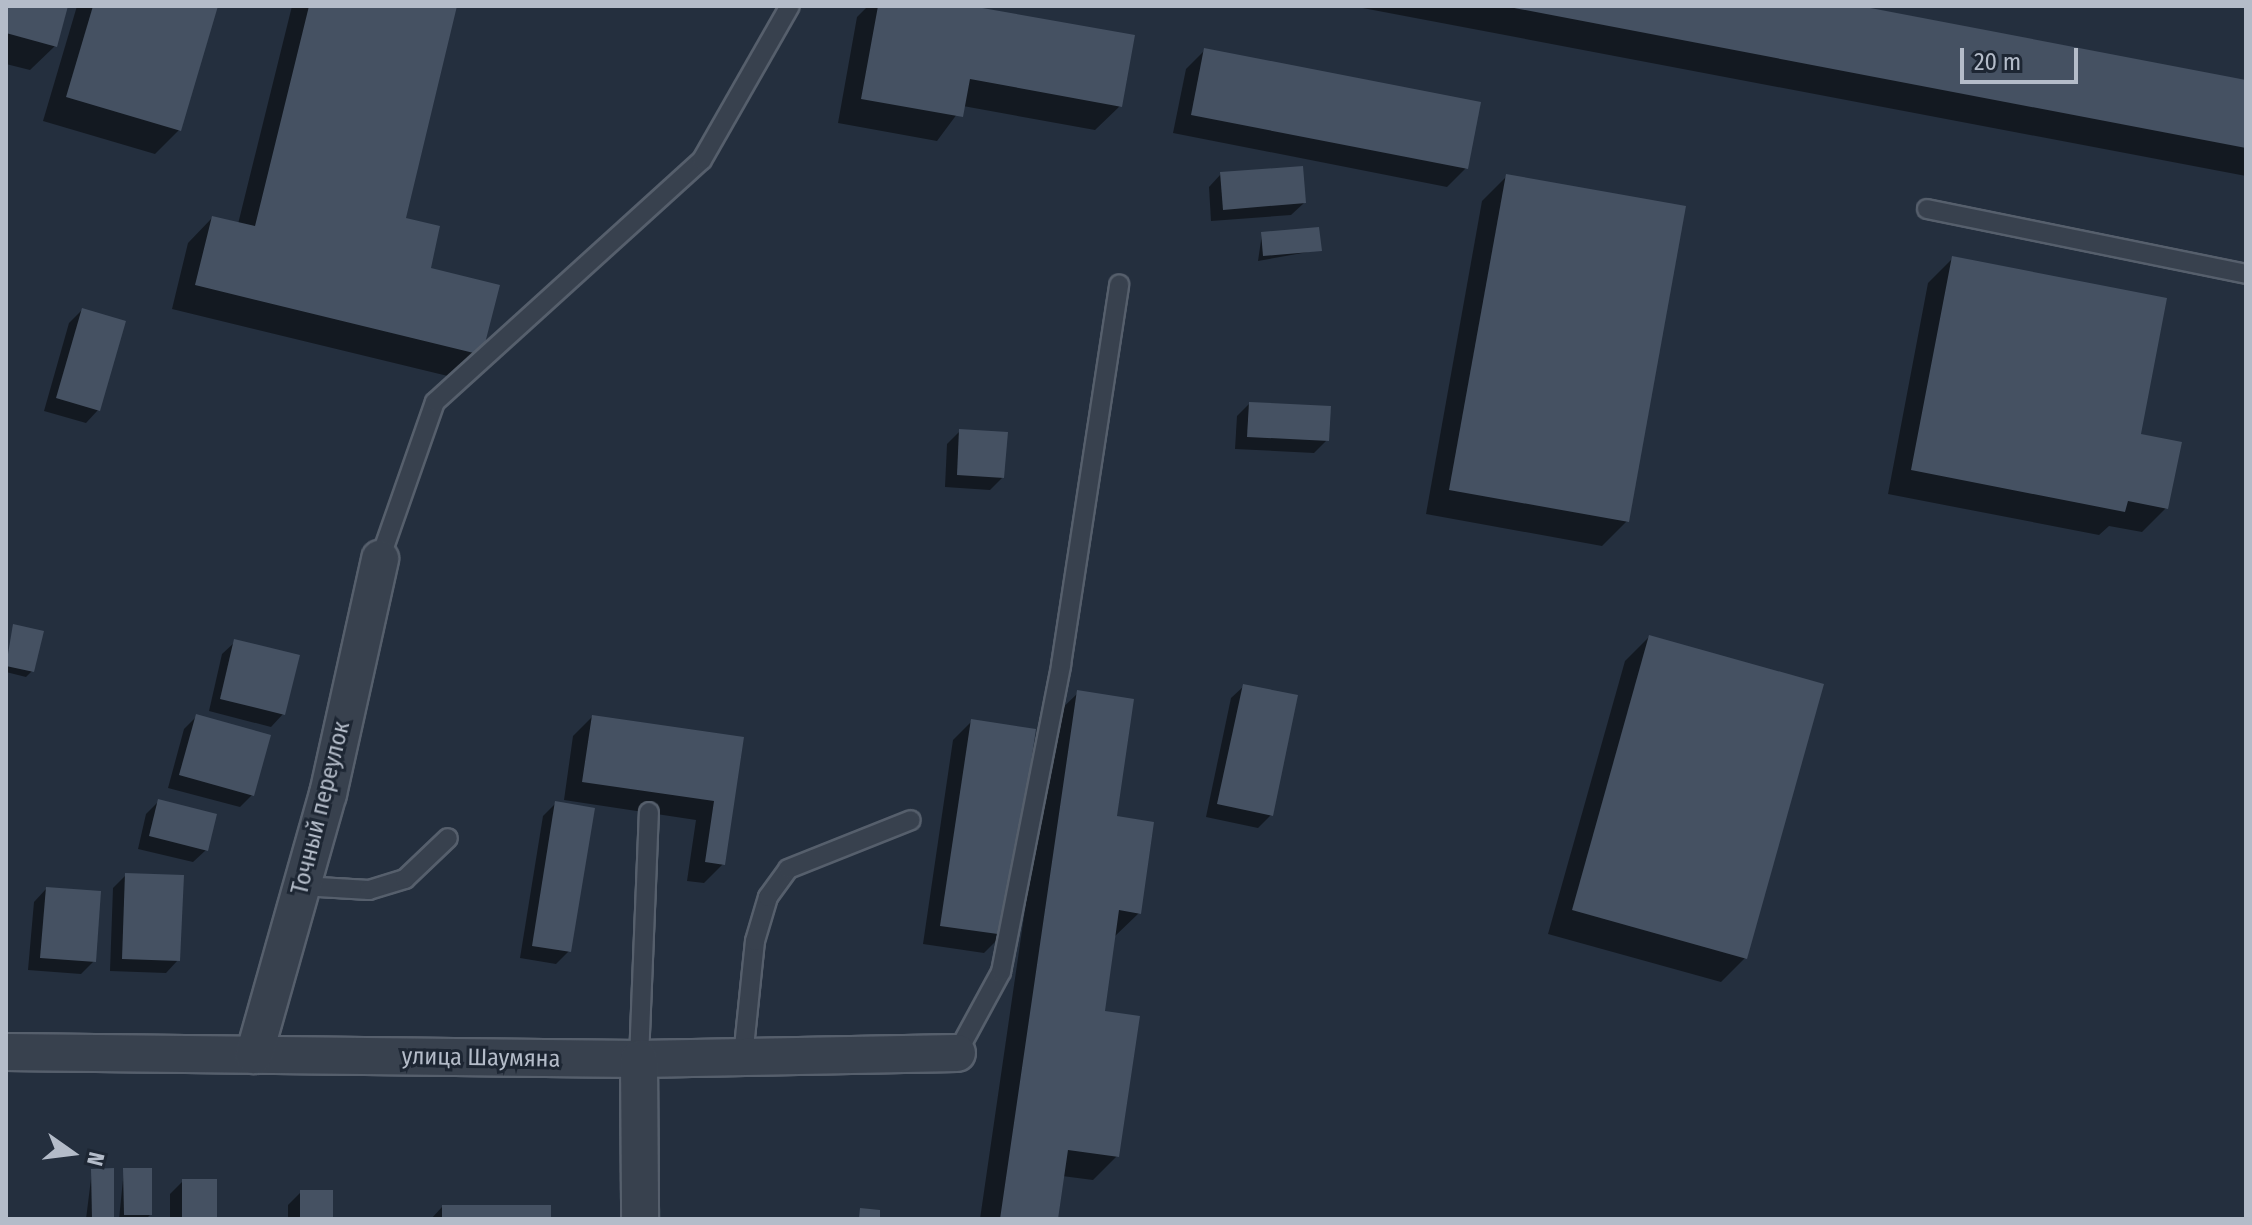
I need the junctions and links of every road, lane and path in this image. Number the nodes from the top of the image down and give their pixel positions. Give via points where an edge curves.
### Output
1 (790, 6) edge
2 (1927, 209) dead end
3 (2246, 274) edge
4 (1119, 284) dead end
5 (380, 559) joint
6 (649, 812) dead end
7 (911, 820) dead end
8 (448, 838) dead end
9 (302, 886) junction
10 (6, 1052) edge
11 (957, 1053) joint
12 (254, 1055) junction
13 (743, 1057) junction
14 (639, 1059) junction
15 (640, 1219) edge

1 - 5 lane via 702,160 435,402
2 - 3 lane
4 - 11 lane via 1061,665 1001,972
5 - 9 street, Точный переулок
6 - 14 lane
7 - 13 lane via 788,869 768,897 755,941
8 - 9 lane via 405,879 369,890
9 - 12 street, Точный переулок
10 - 12 street, улица Шаумяна
11 - 13 street, улица Шаумяна
12 - 14 street, улица Шаумяна
13 - 14 street, улица Шаумяна
14 - 15 street

